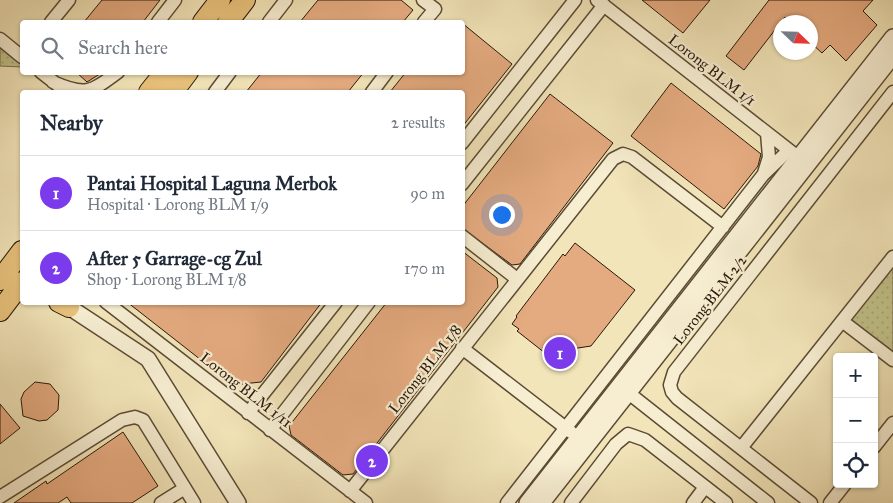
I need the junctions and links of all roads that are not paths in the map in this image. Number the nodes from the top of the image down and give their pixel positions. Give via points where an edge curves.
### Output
1 (69, 0) edge
2 (175, 0) edge
3 (220, 0) edge
4 (245, 0) edge
5 (286, 0) edge
6 (423, 0) edge
7 (575, 0) edge
8 (600, 3) edge
9 (54, 20) edge
10 (160, 20) edge
11 (205, 20) edge
12 (230, 20) edge
13 (271, 20) edge
14 (426, 20) edge
15 (893, 37) edge
16 (0, 39) edge
17 (20, 55) edge
18 (893, 56) edge
19 (44, 75) edge
20 (116, 75) edge
21 (118, 75) edge
22 (163, 75) edge
23 (186, 75) edge
24 (228, 75) edge
25 (385, 75) edge
26 (53, 82) junction
27 (64, 90) edge
28 (72, 90) edge
29 (88, 90) edge
30 (110, 90) edge
31 (151, 90) edge
32 (174, 90) edge
33 (216, 90) edge
34 (374, 90) edge
35 (893, 92) edge
36 (767, 133) junction
37 (465, 139) edge
38 (798, 157) junction
39 (763, 175) junction
40 (465, 180) edge
41 (723, 227) junction
42 (465, 238) edge
43 (20, 255) edge
44 (893, 257) edge
45 (517, 278) junction
46 (0, 280) edge
47 (20, 285) edge
48 (20, 303) edge
49 (67, 305) edge
50 (110, 305) edge
51 (334, 305) edge
52 (367, 305) edge
53 (0, 311) edge
54 (0, 317) edge
55 (842, 321) junction
56 (462, 348) junction
57 (893, 360) edge
58 (624, 389) junction
59 (248, 413) junction
60 (893, 423) edge
61 (566, 428) junction
62 (270, 430) junction
63 (582, 442) junction
64 (877, 443) edge
65 (741, 448) junction
66 (706, 487) junction
67 (185, 488) junction
68 (841, 488) edge
69 (350, 491) junction
70 (0, 497) edge
71 (161, 503) edge
72 (194, 503) edge
73 (238, 503) edge
74 (366, 503) edge
75 (507, 503) edge
76 (527, 503) edge
77 (542, 503) edge
78 (571, 503) edge
79 (693, 503) edge
80 (726, 503) edge
81 (768, 503) edge
82 (811, 503) edge
83 (830, 503) edge

1 - 9 street
2 - 10 street
3 - 11 highway
4 - 12 highway
5 - 13 street
6 - 14 street via 435,9
7 - 37 street
8 - 36 street, Lorong BLM 1/1
8 - 40 street
15 - 38 street
16 - 17 street
18 - 38 street
19 - 26 street
20 - 29 street
21 - 30 street
22 - 31 highway
23 - 32 highway
24 - 33 street
25 - 34 street
26 - 27 street
26 - 28 street
35 - 65 street, Lorong BLM 2/2 via 672,378 672,392
36 - 38 street, Lorong BLM 1/1
36 - 39 street via 769,157
38 - 39 street
38 - 58 street
39 - 41 street
41 - 45 street, Lorong BLM 1/8 via 632,157 623,154 613,159
41 - 61 street
42 - 45 street
43 - 46 highway
44 - 55 street
45 - 56 street, Lorong BLM 1/8
47 - 53 highway
48 - 54 highway
49 - 73 street via 148,359
50 - 59 street, Lorong BLM 1/11
51 - 59 street
52 - 62 street
55 - 57 street
55 - 65 street
56 - 61 street
56 - 69 street, Lorong BLM 1/8
58 - 63 street
58 - 81 street
59 - 62 street, Lorong BLM 1/11
60 - 64 street
61 - 63 street
61 - 75 street
62 - 69 street, Lorong BLM 1/11
63 - 76 street
63 - 77 street
65 - 82 street, Lorong BLM 2/2
66 - 78 street via 645,440 628,434 616,444
66 - 79 street
66 - 80 street
67 - 70 street via 139,418 130,417
67 - 71 street
67 - 72 street
68 - 83 street
69 - 74 street, Lorong BLM 1/11

